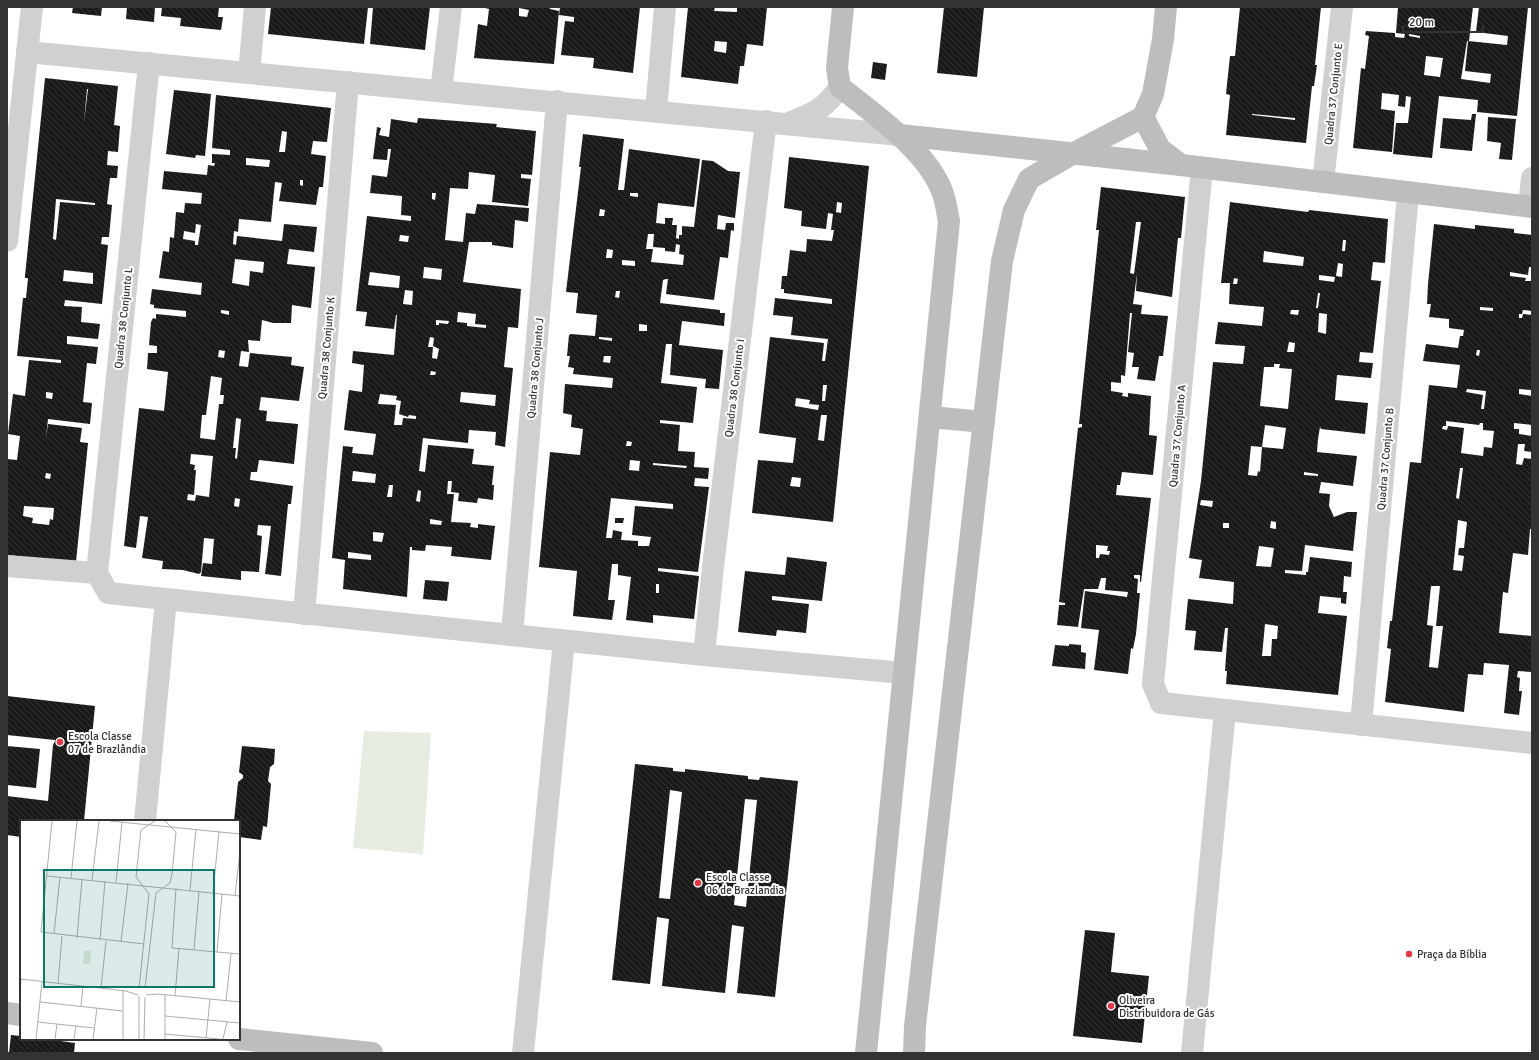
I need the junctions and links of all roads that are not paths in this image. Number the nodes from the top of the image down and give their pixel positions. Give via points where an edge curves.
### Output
1 (32, 7) edge
2 (255, 7) edge
3 (451, 7) edge
4 (665, 7) edge
5 (844, 7) edge
6 (1166, 7) edge
7 (1342, 7) edge
8 (27, 52) junction
9 (149, 64) junction
10 (249, 73) junction
11 (348, 82) junction
12 (840, 87) junction
13 (441, 91) junction
14 (557, 101) junction
15 (656, 111) junction
16 (1143, 117) junction
17 (766, 121) junction
18 (788, 123) junction
19 (900, 135) junction
20 (1072, 154) junction
21 (1192, 167) junction
22 (1532, 178) edge
23 (1323, 182) junction
24 (1408, 193) junction
25 (1531, 206) edge
26 (7, 241) edge
27 (930, 417) junction
28 (984, 422) junction
29 (7, 566) edge
30 (97, 573) junction
31 (166, 599) junction
32 (304, 614) junction
33 (512, 635) junction
34 (564, 641) junction
35 (704, 655) junction
36 (904, 673) junction
37 (1225, 710) junction
38 (1362, 725) junction
39 (1532, 744) edge
40 (145, 820) edge
41 (7, 1013) edge
42 (20, 1015) edge
43 (240, 1039) edge
44 (361, 1052) edge
45 (523, 1053) edge
46 (866, 1053) edge
47 (914, 1053) edge
48 (1192, 1053) edge

1 - 8 street
2 - 10 street
3 - 13 street
4 - 15 street
5 - 12 street via 837,68
6 - 16 street via 1153,94
7 - 23 street, Quadra 37 Conjunto E
8 - 9 street
8 - 26 street
9 - 10 street
9 - 30 street, Quadra 38 Conjunto L
10 - 11 street
11 - 13 street
11 - 32 street, Quadra 38 Conjunto K
12 - 18 street via 830,101 818,111
12 - 19 street
13 - 14 street
14 - 15 street
14 - 33 street, Quadra 38 Conjunto J
15 - 17 street
16 - 20 street
16 - 21 street via 1160,148
17 - 18 street
17 - 35 street, Quadra 38 Conjunto I
18 - 19 street
19 - 20 street
19 - 27 street via 931,170 943,193 949,221
20 - 21 street
20 - 28 street via 1029,179 1014,210 1002,261
21 - 23 street
21 - 37 street, Quadra 37 Conjunto A via 1153,684 1161,703
22 - 25 street
23 - 24 street
24 - 25 street
24 - 38 street, Quadra 37 Conjunto B
27 - 28 street
27 - 36 street
28 - 47 street
29 - 30 street
30 - 31 street via 108,594
31 - 32 street
31 - 40 street
32 - 33 street
33 - 34 street
34 - 35 street
34 - 45 street
35 - 36 street
36 - 46 street
37 - 38 street
37 - 48 street
38 - 39 street
41 - 42 street
43 - 44 street

